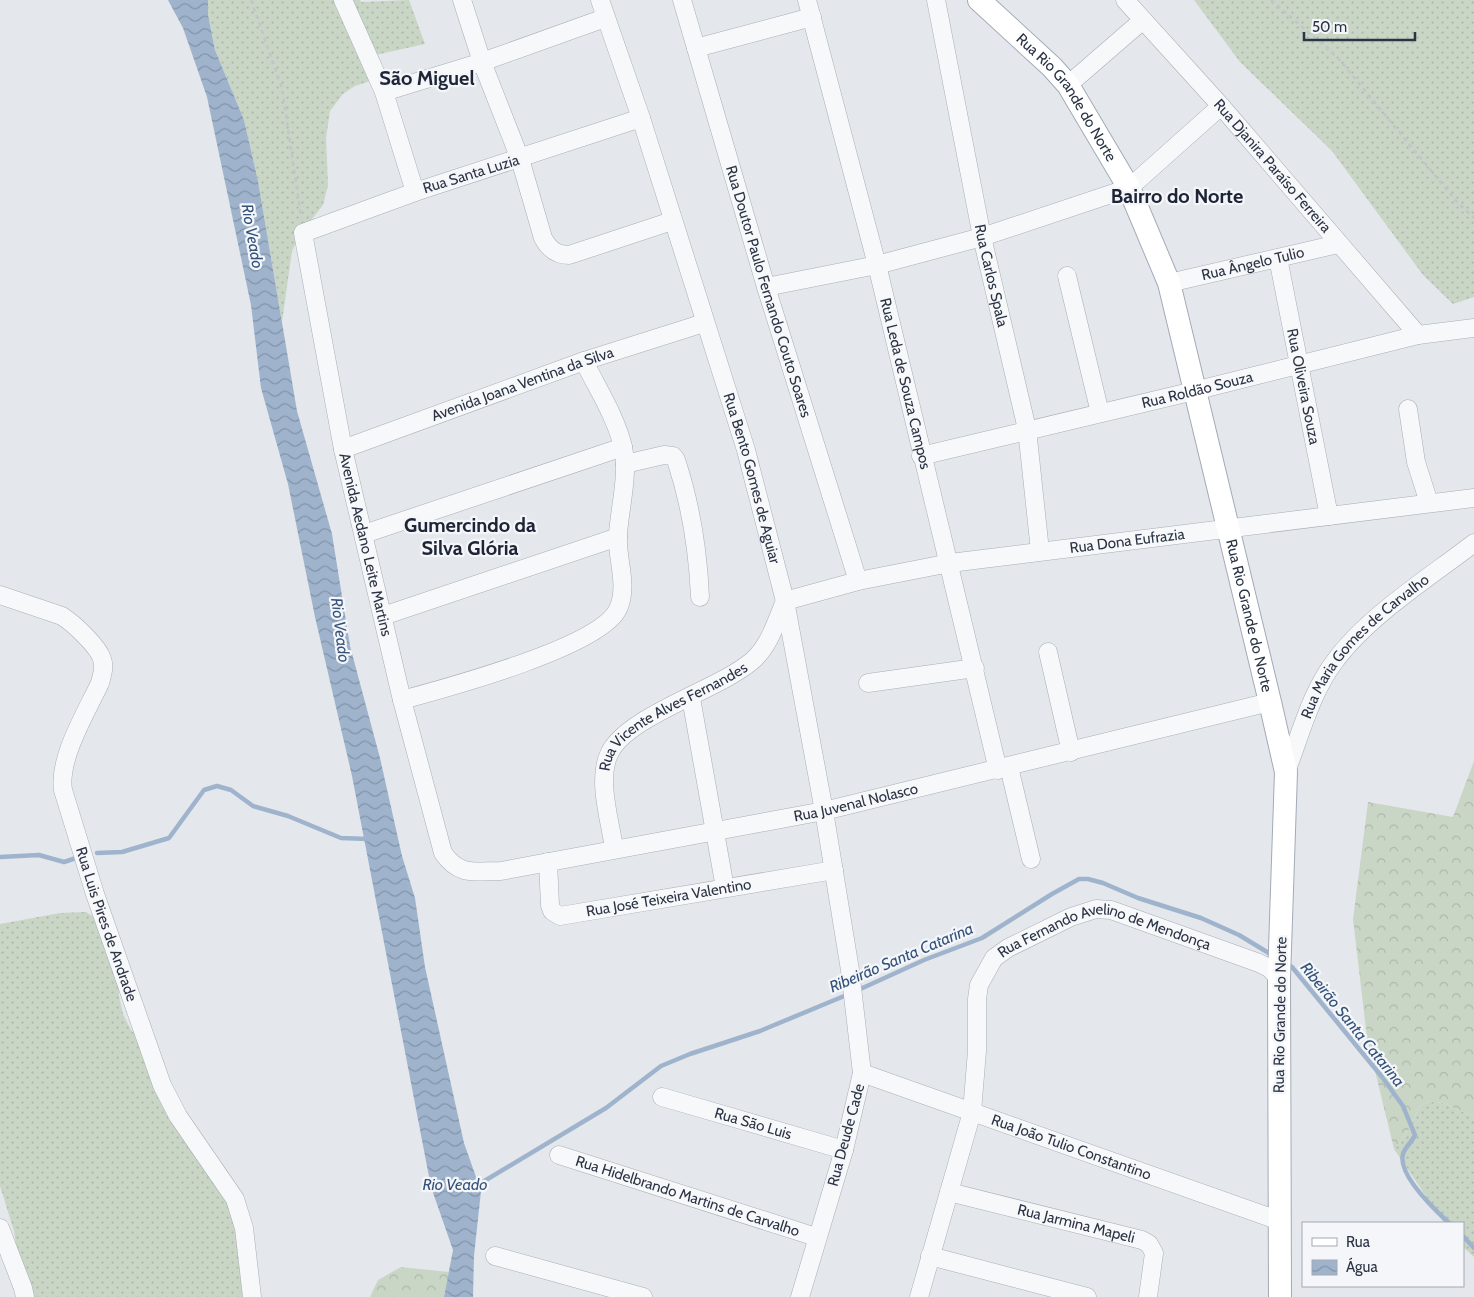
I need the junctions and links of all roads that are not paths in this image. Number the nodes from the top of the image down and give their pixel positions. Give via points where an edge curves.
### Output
1 (343, 0) edge
2 (462, 0) edge
3 (600, 0) edge
4 (682, 0) edge
5 (936, 0) edge
6 (979, 0) edge
7 (1125, 0) edge
8 (809, 8) edge
9 (605, 18) junction
10 (1143, 20) junction
11 (696, 48) junction
12 (482, 62) junction
13 (1068, 86) junction
14 (384, 92) junction
15 (1221, 106) junction
16 (641, 118) junction
17 (520, 159) junction
18 (1129, 188) junction
19 (415, 192) junction
20 (672, 221) junction
21 (303, 233) joint
22 (982, 237) junction
23 (1338, 244) junction
24 (1278, 258) junction
25 (877, 266) junction
26 (1067, 276) dead end
27 (1169, 283) junction
28 (766, 287) junction
29 (704, 323) junction
30 (1474, 328) edge
31 (1418, 335) junction
32 (584, 361) junction
33 (1300, 365) junction
34 (1194, 391) junction
35 (1408, 409) dead end
36 (1100, 413) junction
37 (1027, 429) junction
38 (343, 449) junction
39 (624, 455) junction
40 (921, 456) junction
41 (1474, 498) edge
42 (1429, 503) junction
43 (1329, 516) junction
44 (1230, 529) junction
45 (364, 534) junction
46 (618, 537) junction
47 (1474, 543) edge
48 (1040, 551) junction
49 (950, 563) junction
50 (858, 581) junction
51 (0, 595) edge
52 (700, 598) dead end
53 (785, 601) junction
54 (383, 616) junction
55 (1048, 652) dead end
56 (975, 668) junction
57 (868, 683) dead end
58 (691, 698) junction
59 (402, 700) junction
60 (1270, 702) junction
61 (1071, 752) junction
62 (1003, 768) junction
63 (1286, 772) junction
64 (824, 811) junction
65 (715, 830) junction
66 (614, 848) junction
67 (443, 853) joint
68 (1032, 859) dead end
69 (548, 862) junction
70 (834, 870) junction
71 (725, 888) junction
72 (850, 970) joint
73 (1279, 978) junction
74 (862, 1073) junction
75 (662, 1097) dead end
76 (972, 1112) junction
77 (844, 1150) junction
78 (559, 1155) dead end
79 (949, 1192) junction
80 (1280, 1221) junction
81 (0, 1228) edge
82 (816, 1237) junction
83 (495, 1256) dead end
84 (930, 1256) junction
85 (25, 1297) edge
86 (252, 1297) edge
87 (643, 1297) edge
88 (800, 1297) edge
89 (919, 1297) edge
90 (1088, 1297) edge
91 (1148, 1297) edge
92 (1280, 1297) edge

1 - 14 street
2 - 12 street
3 - 9 street, Rua Bento Gomes de Aguiar
4 - 11 street, Rua Doutor Paulo Fernando Couto Soares
5 - 22 street, Rua Carlos Spala
6 - 13 main road, Rua Rio Grande do Norte via 1052,66
7 - 10 street, Rua Djanira Paraíso Ferreira
8 - 11 street
8 - 25 street, Rua Leda de Souza Campos
9 - 12 street
9 - 16 street, Rua Bento Gomes de Aguiar
10 - 13 street
10 - 15 street, Rua Djanira Paraíso Ferreira
11 - 28 street, Rua Doutor Paulo Fernando Couto Soares
12 - 14 street
12 - 17 street
13 - 18 main road, Rua Rio Grande do Norte
14 - 19 street
15 - 18 street
15 - 23 street, Rua Djanira Paraíso Ferreira
16 - 17 street, Rua Santa Luzia
16 - 20 street, Rua Bento Gomes de Aguiar
17 - 19 street, Rua Santa Luzia
17 - 20 street via 543,238 548,247 562,255
18 - 22 street
18 - 27 main road, Rua Rio Grande do Norte
19 - 21 street, Rua Santa Luzia
20 - 29 street, Rua Bento Gomes de Aguiar
21 - 38 street, Avenida Aedano Leite Martins
22 - 25 street
22 - 37 street, Rua Carlos Spala
23 - 24 street, Rua Ângelo Tulio
23 - 31 street, Rua Djanira Paraíso Ferreira
24 - 27 street, Rua Ângelo Tulio
24 - 33 street, Rua Oliveira Souza
25 - 28 street
25 - 40 street, Rua Leda de Souza Campos
26 - 36 street
27 - 34 main road, Rua Rio Grande do Norte
28 - 50 street, Rua Doutor Paulo Fernando Couto Soares
29 - 32 street, Avenida Joana Ventina da Silva
29 - 53 street, Rua Bento Gomes de Aguiar via 746,450
30 - 31 street, Rua Roldão Souza
31 - 33 street, Rua Roldão Souza
32 - 38 street, Avenida Joana Ventina da Silva
32 - 39 street
33 - 34 street, Rua Roldão Souza
33 - 43 street, Rua Oliveira Souza
34 - 36 street, Rua Roldão Souza
34 - 44 main road, Rua Rio Grande do Norte
35 - 42 street via 1416,462
36 - 37 street, Rua Roldão Souza
37 - 40 street, Rua Roldão Souza
37 - 48 street, Rua Carlos Spala
38 - 45 street, Avenida Aedano Leite Martins
39 - 45 street
39 - 46 street
39 - 52 street via 664,455 673,456 676,460 694,532
40 - 49 street, Rua Leda de Souza Campos
41 - 42 street, Rua Dona Eufrazia
42 - 43 street, Rua Dona Eufrazia
43 - 44 street, Rua Dona Eufrazia
44 - 48 street, Rua Dona Eufrazia
44 - 60 main road, Rua Rio Grande do Norte
45 - 54 street, Avenida Aedano Leite Martins
46 - 54 street
46 - 59 street via 622,592 619,607 601,628 589,636 481,679
47 - 63 street, Rua Maria Gomes de Carvalho via 1382,614 1334,661 1319,688
48 - 49 street, Rua Dona Eufrazia
49 - 50 street, Rua Dona Eufrazia
49 - 56 street, Rua Leda de Souza Campos
50 - 53 street, Rua Dona Eufrazia
51 - 86 street, Rua Luis Pires de Andrade via 62,616 102,658 104,670 100,683 65,763 61,781 63,790 95,894 162,1085 178,1116 235,1199 240,1213
53 - 58 street, Rua Vicente Alves Fernandes via 768,641 753,660
53 - 64 street, Rua Bento Gomes de Aguiar
54 - 59 street, Avenida Aedano Leite Martins
55 - 61 street
56 - 57 street
56 - 62 street, Rua Leda de Souza Campos
58 - 65 street
58 - 66 street, Rua Vicente Alves Fernandes via 640,724 609,754 605,787
59 - 67 street, Avenida Aedano Leite Martins
60 - 61 street, Rua Juvenal Nolasco
60 - 63 main road, Rua Rio Grande do Norte
61 - 62 street, Rua Juvenal Nolasco
62 - 64 street, Rua Juvenal Nolasco
62 - 68 street, Rua Leda de Souza Campos
63 - 73 main road, Rua Rio Grande do Norte
64 - 65 street, Rua Juvenal Nolasco
64 - 70 street, Rua Bento Gomes de Aguiar
65 - 66 street, Rua Juvenal Nolasco
65 - 71 street
66 - 69 street, Rua Juvenal Nolasco
67 - 69 street, Rua Juvenal Nolasco via 456,868 464,871 501,871
69 - 71 street, Rua José Teixeira Valentino via 550,905 552,911 560,916
70 - 71 street, Rua José Teixeira Valentino
70 - 72 street, Rua Bento Gomes de Aguiar
72 - 74 street, Rua Deude Cade
73 - 76 street, Rua Fernando Avelino de Mendonça via 1269,968 1112,910 1096,909 1071,917 1008,948 994,958 986,970 977,999
73 - 80 main road, Rua Rio Grande do Norte
74 - 76 street, Rua João Tulio Constantino
74 - 77 street, Rua Deude Cade
75 - 77 street, Rua São Luis
76 - 79 street, Rua Fernando Avelino de Mendonça
76 - 80 street, Rua João Tulio Constantino
77 - 82 street, Rua Deude Cade
78 - 82 street, Rua Hidelbrando Martins de Carvalho
79 - 84 street, Rua Fernando Avelino de Mendonça
79 - 91 street, Rua Jarmina Mapeli via 1142,1240 1154,1253
80 - 92 main road, Rua Rio Grande do Norte
81 - 85 street
82 - 88 street, Rua Deude Cade
83 - 87 street
84 - 89 street, Rua Fernando Avelino de Mendonça
84 - 90 street

